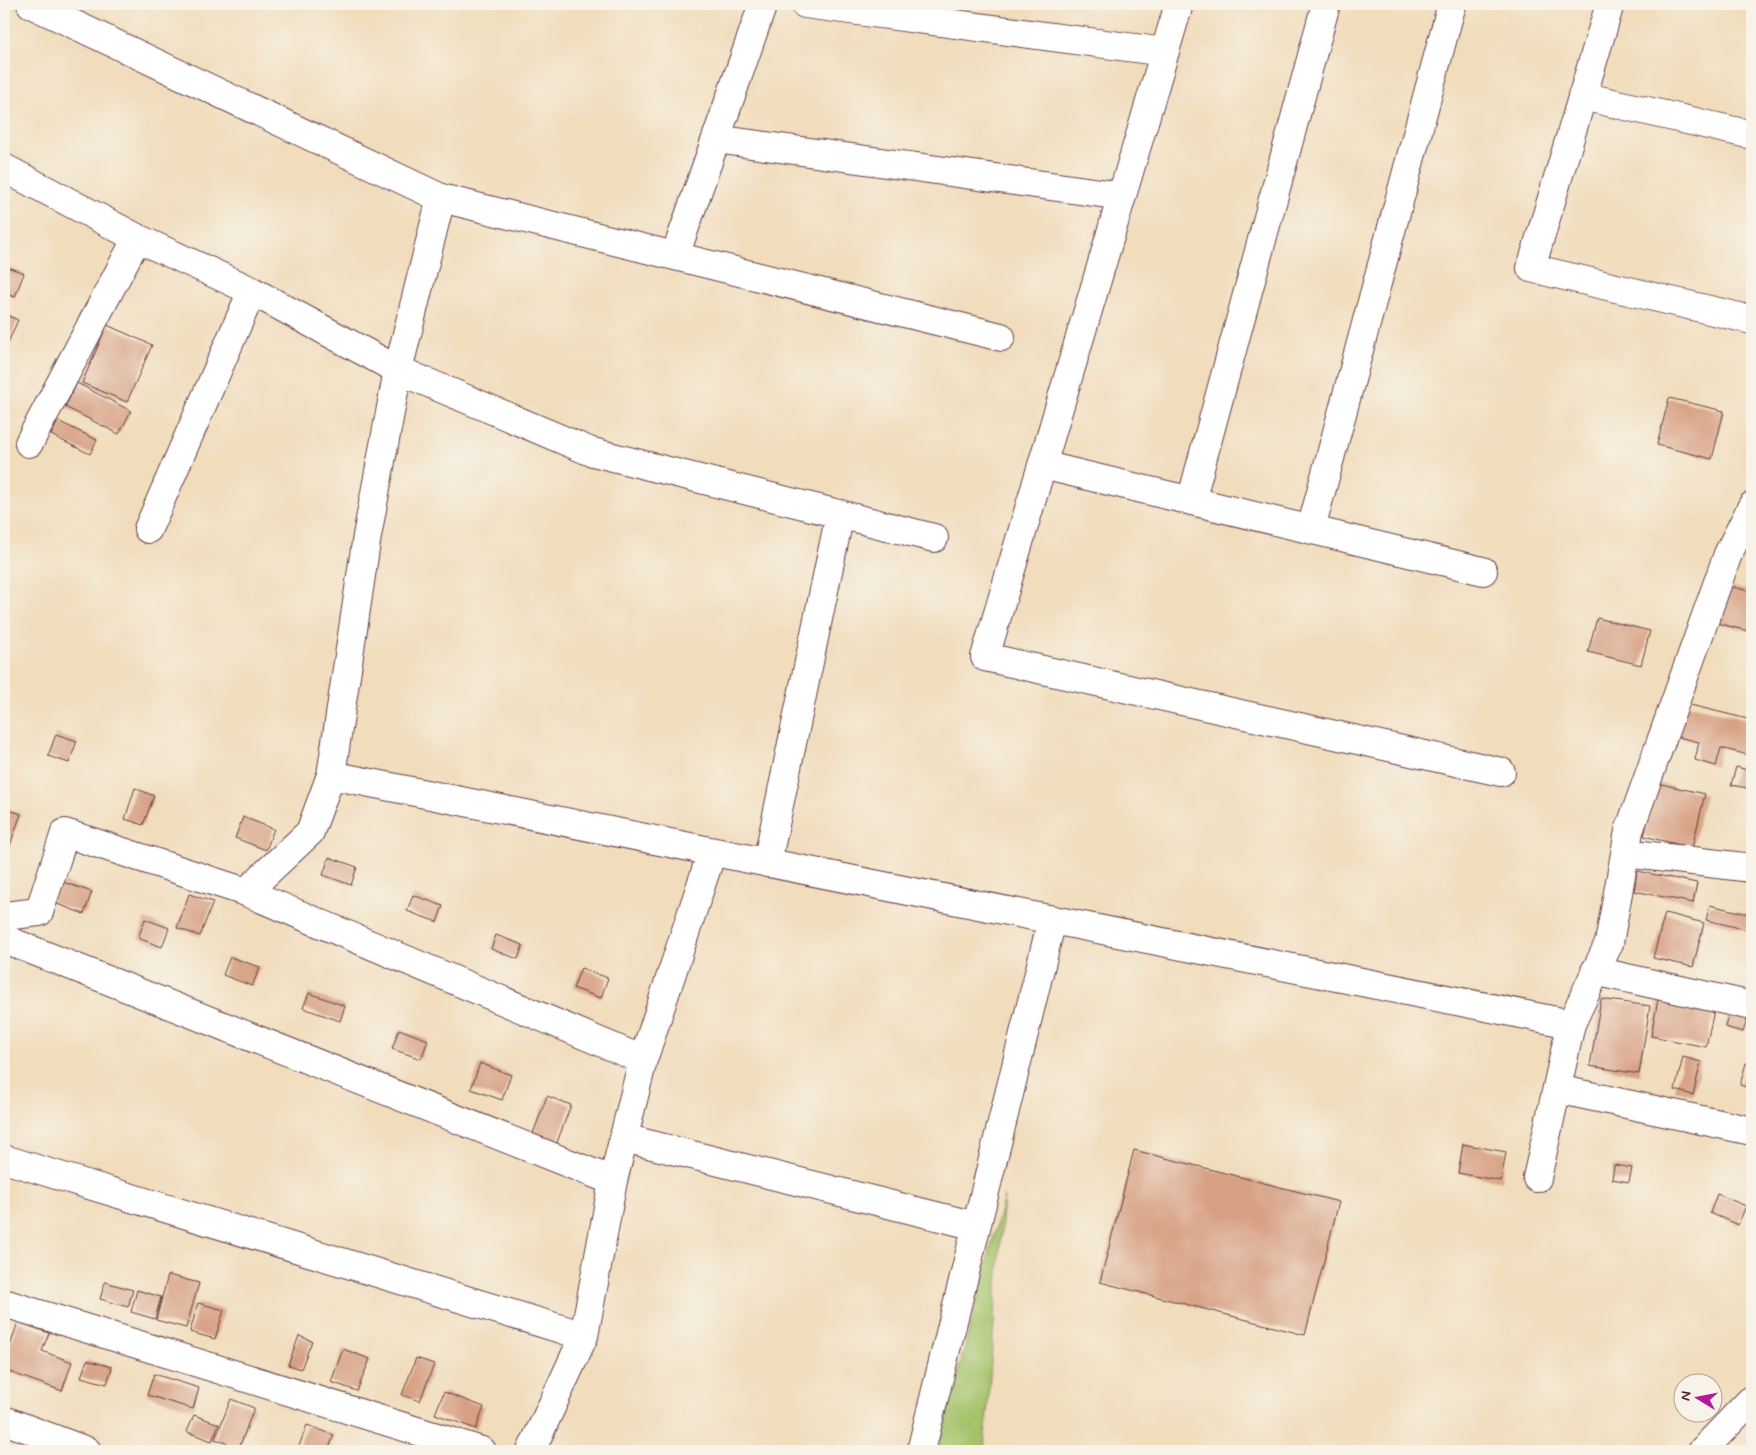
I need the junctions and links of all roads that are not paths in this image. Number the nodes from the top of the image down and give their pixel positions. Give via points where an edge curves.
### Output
1 (31, 4) edge
2 (763, 4) edge
3 (805, 4) edge
4 (1179, 4) edge
5 (1326, 4) edge
6 (1452, 4) edge
7 (1610, 4) edge
8 (1165, 52) junction
9 (1582, 96) junction
10 (1752, 135) edge
11 (716, 138) junction
12 (4, 168) edge
13 (1122, 196) junction
14 (441, 198) junction
15 (137, 238) junction
16 (675, 256) junction
17 (252, 291) junction
18 (1752, 320) edge
19 (1001, 338) dead end
20 (398, 370) junction
21 (29, 443) dead end
22 (1042, 465) junction
23 (1191, 501) junction
24 (1752, 506) edge
25 (840, 514) junction
26 (148, 528) dead end
27 (1311, 529) junction
28 (934, 538) dead end
29 (1483, 571) dead end
30 (1501, 772) dead end
31 (331, 775) junction
32 (712, 852) junction
33 (1625, 853) junction
34 (767, 863) junction
35 (1752, 868) edge
36 (246, 892) junction
37 (4, 916) edge
38 (1052, 920) junction
39 (4, 939) edge
40 (1595, 971) junction
41 (1752, 1006) edge
42 (1571, 1024) junction
43 (643, 1060) junction
44 (1557, 1089) junction
45 (1752, 1131) edge
46 (624, 1138) junction
47 (4, 1159) edge
48 (1538, 1178) dead end
49 (613, 1181) junction
50 (976, 1226) junction
51 (4, 1303) edge
52 (584, 1336) junction
53 (1752, 1399) edge
54 (4, 1420) edge
55 (87, 1451) edge
56 (482, 1451) edge
57 (531, 1451) edge
58 (921, 1451) edge
59 (1702, 1451) edge

1 - 14 street
2 - 11 street
3 - 8 street
4 - 8 street
5 - 23 street
6 - 27 street
7 - 9 street
8 - 13 street
9 - 10 street
9 - 18 street via 1530,268
11 - 13 street
11 - 16 street
12 - 15 street
13 - 22 street
14 - 16 street
14 - 20 street
15 - 17 street
15 - 21 street
16 - 19 street
17 - 20 street
17 - 26 street
20 - 25 street via 589,451
20 - 31 street via 367,536
22 - 23 street
22 - 30 street via 985,657
23 - 27 street
24 - 33 street via 1728,554 1629,831
25 - 28 street
25 - 34 street
27 - 29 street
31 - 32 street
31 - 36 street via 310,832
32 - 34 street
32 - 43 street
33 - 35 street
33 - 40 street via 1609,943
34 - 38 street
36 - 37 street via 65,833 40,912
36 - 43 street
38 - 42 street
38 - 50 street
39 - 49 street
40 - 41 street
40 - 42 street
42 - 44 street
43 - 46 street
44 - 45 street
44 - 48 street
46 - 49 street
46 - 50 street
47 - 52 street
49 - 52 street
50 - 58 street
51 - 56 street
52 - 57 street
53 - 59 street
54 - 55 street

